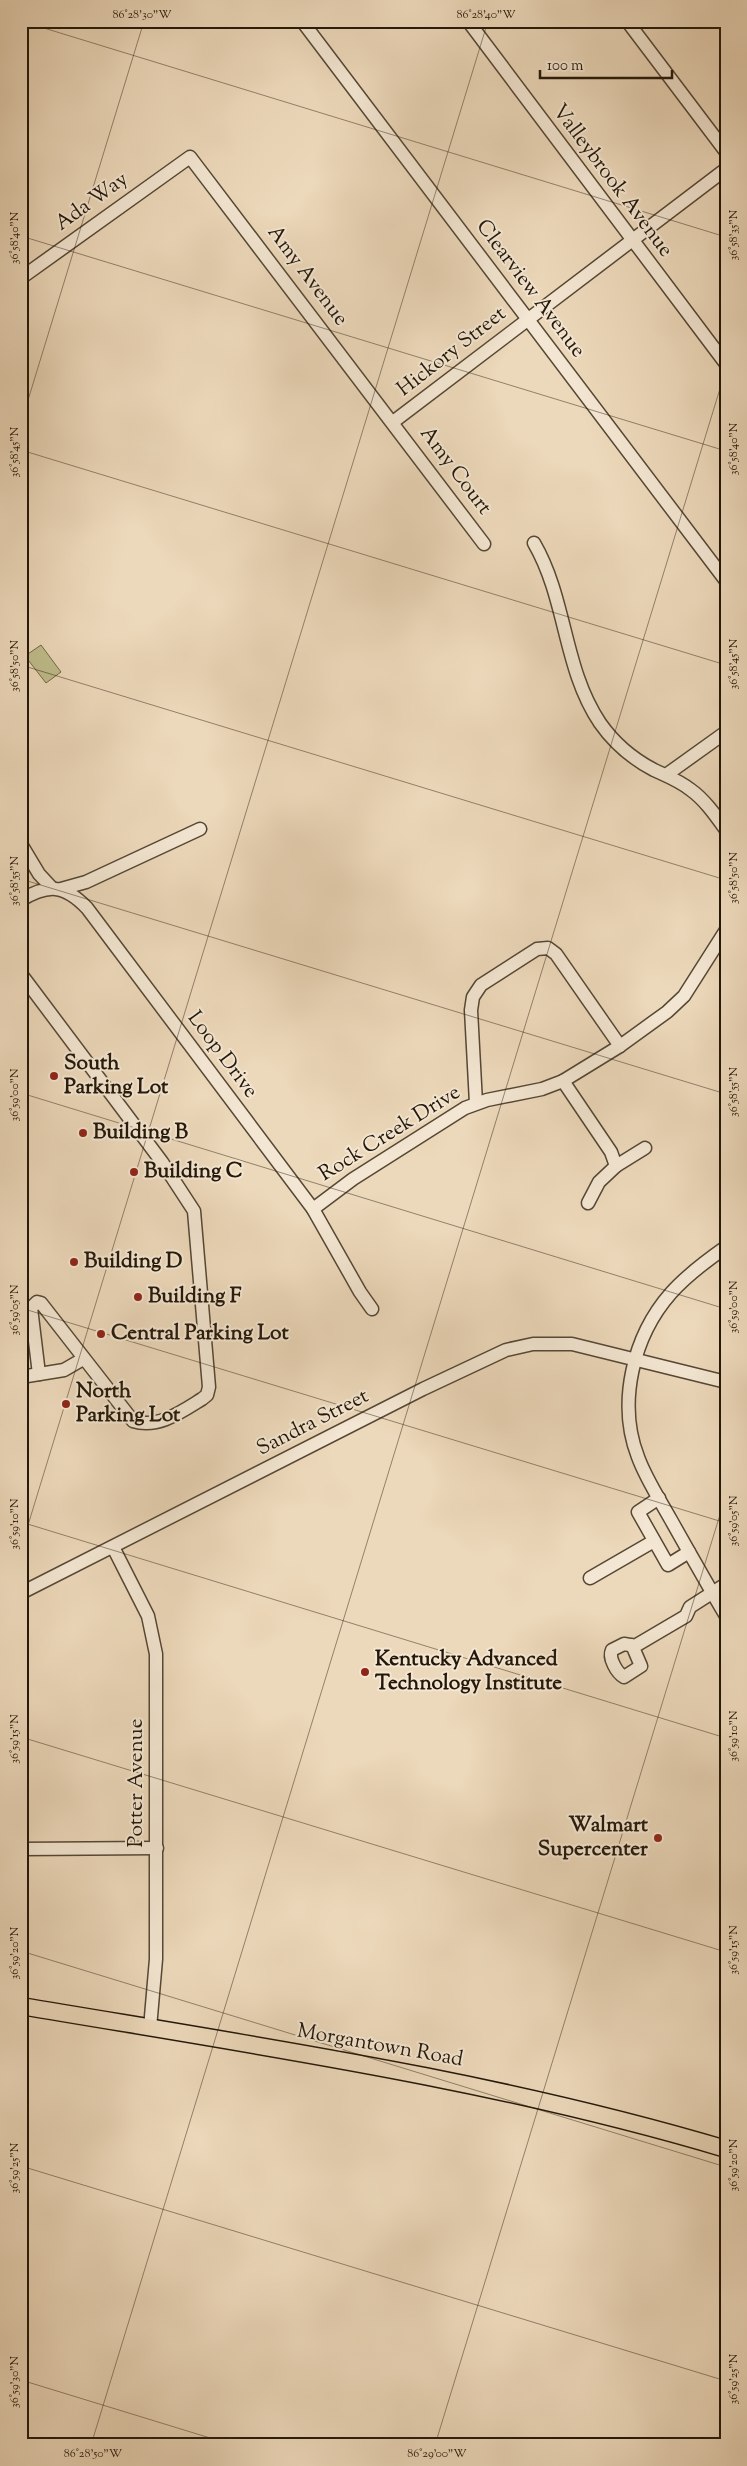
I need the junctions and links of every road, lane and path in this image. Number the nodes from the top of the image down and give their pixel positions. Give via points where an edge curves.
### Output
1 (302, 21) edge
2 (468, 21) edge
3 (627, 21) edge
4 (726, 152) edge
5 (187, 159) joint
6 (726, 168) edge
7 (631, 240) junction
8 (21, 278) edge
9 (528, 318) junction
10 (726, 364) edge
11 (394, 422) junction
12 (534, 543) dead end
13 (484, 544) dead end
14 (726, 581) edge
15 (726, 732) edge
16 (666, 775) junction
17 (724, 825) edge
18 (200, 829) dead end
19 (21, 844) edge
20 (56, 889) junction
21 (21, 900) edge
22 (726, 930) edge
23 (21, 974) edge
24 (620, 1046) junction
25 (563, 1082) junction
26 (476, 1103) junction
27 (646, 1148) dead end
28 (616, 1166) junction
29 (588, 1203) dead end
30 (313, 1209) junction
31 (726, 1247) edge
32 (372, 1309) dead end
33 (83, 1359) junction
34 (635, 1360) junction
35 (39, 1374) junction
36 (21, 1377) edge
37 (726, 1382) edge
38 (659, 1498) junction
39 (654, 1541) junction
40 (113, 1547) junction
41 (689, 1552) junction
42 (590, 1578) dead end
43 (726, 1584) edge
44 (21, 1593) edge
45 (712, 1593) junction
46 (726, 1616) edge
47 (632, 1645) dead end
48 (21, 1848) edge
49 (157, 1848) junction
50 (21, 2006) edge
51 (150, 2028) junction
52 (726, 2149) edge

1 - 9 street, Clearview Avenue
2 - 7 street, Valleybrook Avenue
3 - 4 street
5 - 8 street, Ada Way
5 - 11 street, Amy Avenue via 190,157
6 - 7 street, Hickory Street
7 - 9 street, Hickory Street
7 - 10 street, Valleybrook Avenue
9 - 11 street, Hickory Street
9 - 14 street, Clearview Avenue
11 - 13 street, Amy Court
12 - 16 street via 554,587 572,662 588,702 616,742 641,762
15 - 16 street
16 - 17 street via 694,792
18 - 20 street via 86,882
19 - 20 street, Loop Drive via 39,874
20 - 21 street via 37,891
20 - 30 street, Loop Drive via 74,896 87,908
22 - 24 street, Rock Creek Drive via 684,996
23 - 33 street via 162,1162 194,1211 210,1380 207,1395 159,1423 139,1423 127,1416
24 - 25 street, Rock Creek Drive
24 - 26 street via 556,954 548,948 537,949 481,985 473,997
25 - 26 street, Rock Creek Drive
25 - 28 street
26 - 30 street, Rock Creek Drive via 384,1159
27 - 28 street
28 - 29 street via 599,1182
30 - 32 street, Loop Drive
31 - 34 street via 689,1274 670,1294 654,1315
33 - 35 street via 64,1370
33 - 35 street via 37,1302 31,1308
34 - 37 street, Sandra Street
34 - 38 street via 629,1396 631,1432 637,1455
34 - 40 street, Sandra Street via 594,1348 560,1343 506,1350
35 - 36 street
38 - 39 street via 638,1512
38 - 41 street
39 - 41 street via 668,1565
39 - 42 street
40 - 44 street, Sandra Street
40 - 49 street, Potter Avenue via 148,1616 155,1640
41 - 45 street
43 - 45 street
45 - 46 street
45 - 47 street via 690,1607 686,1616
48 - 49 street
49 - 51 street, Potter Avenue via 156,1959
50 - 51 main road, Morgantown Road
51 - 52 main road, Morgantown Road via 497,2089

